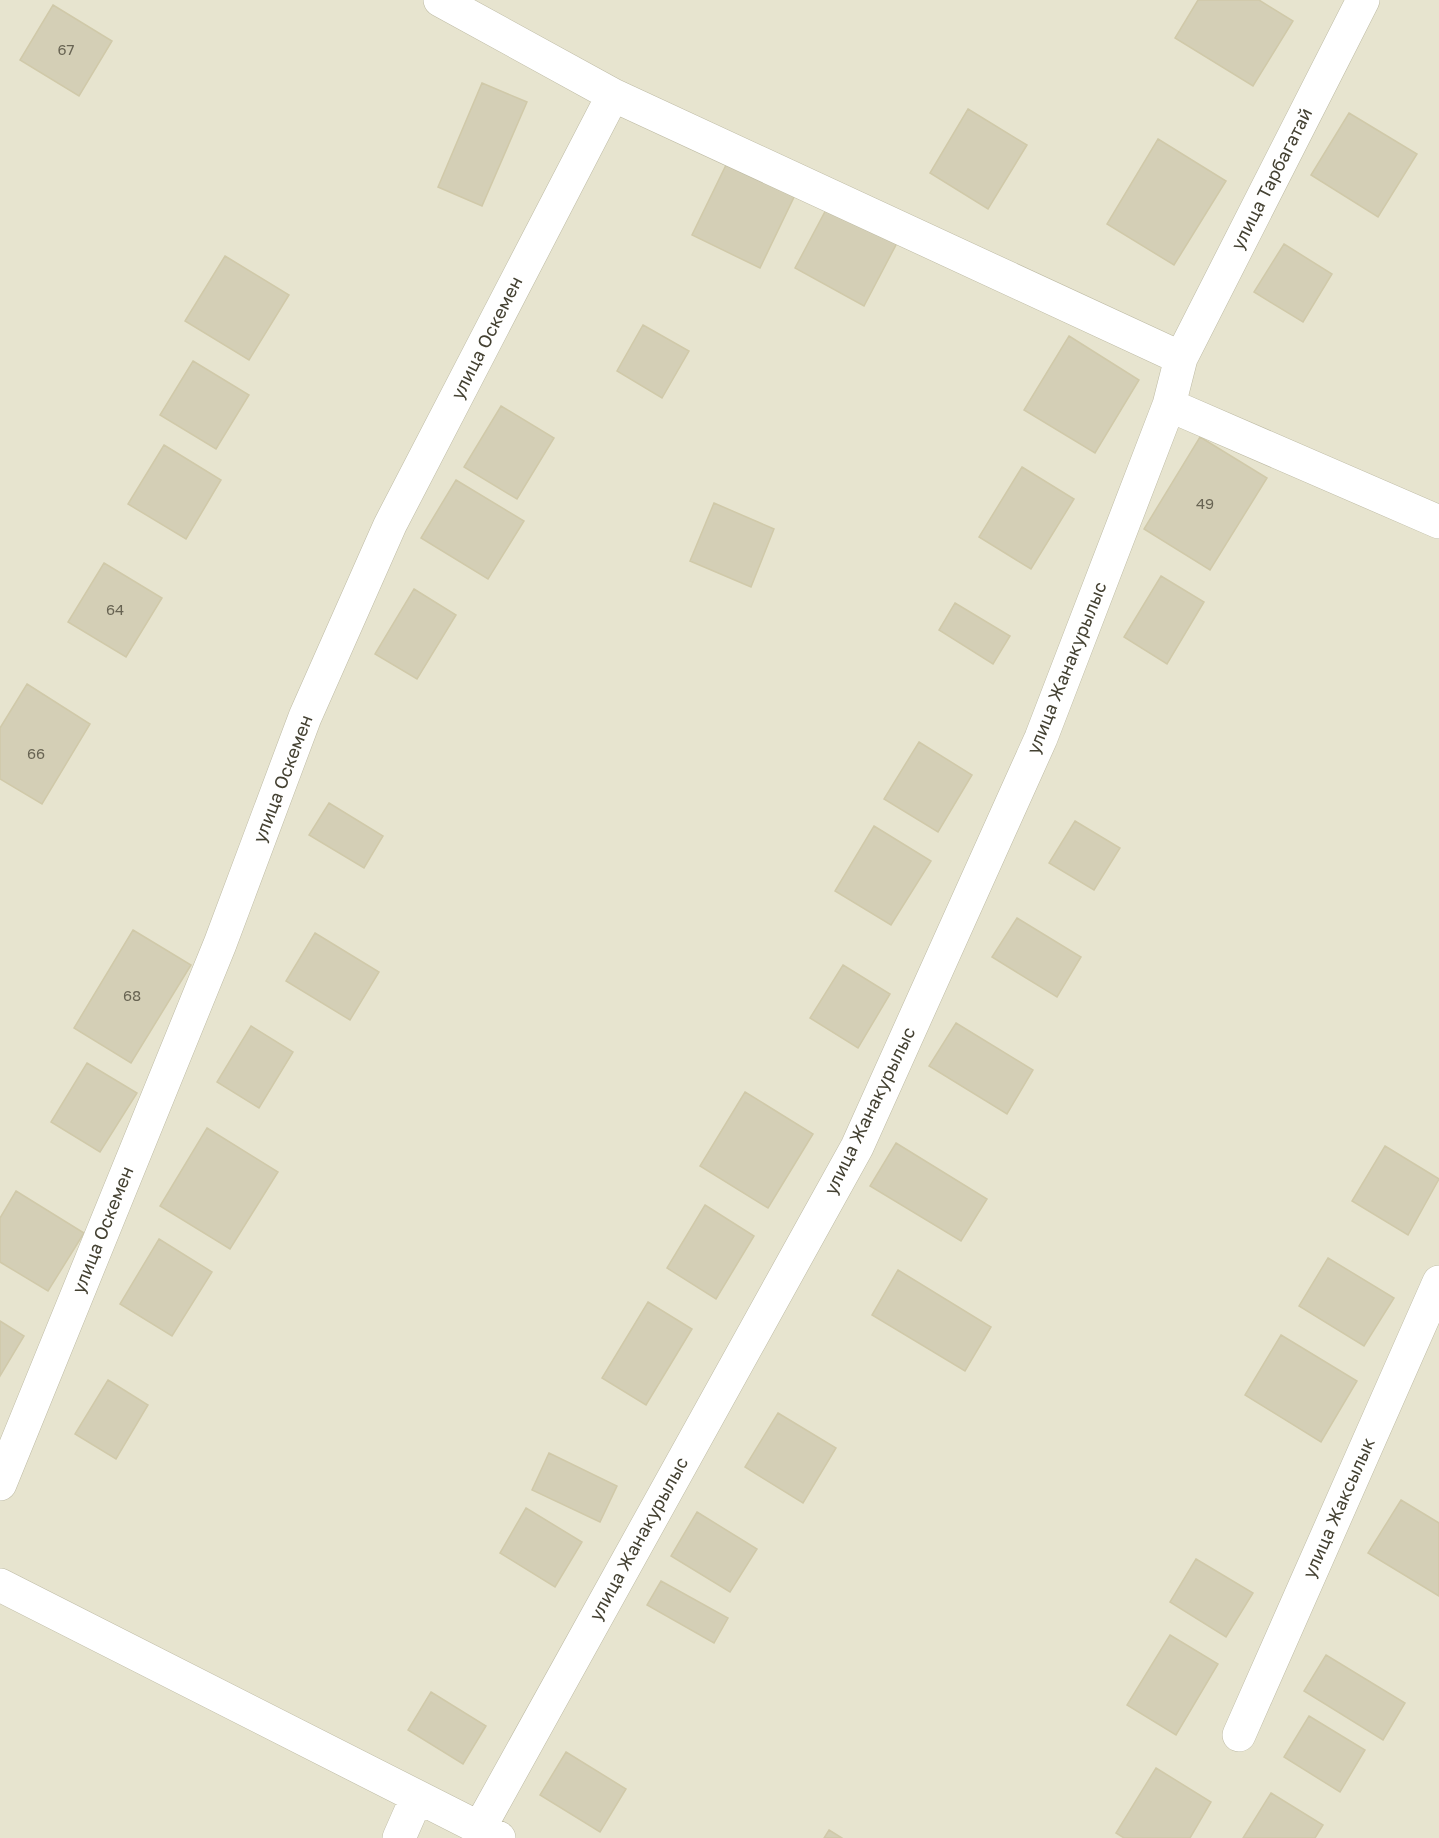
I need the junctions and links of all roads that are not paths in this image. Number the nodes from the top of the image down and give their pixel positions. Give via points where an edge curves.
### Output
1 (1363, 0) edge
2 (449, 2) edge
3 (612, 95) junction
4 (1181, 358) junction
5 (1169, 405) junction
6 (1439, 522) edge
7 (1439, 1282) edge
8 (0, 1484) edge
9 (0, 1585) edge
10 (1239, 1735) dead end
11 (417, 1797) junction
12 (489, 1833) edge
13 (399, 1838) edge

1 - 4 street, улица Тарбагатай
2 - 3 street
3 - 4 street
3 - 8 street, улица Оскемен via 376,557 305,717 220,944
4 - 5 street, улица Жанакурылыс
5 - 6 street
5 - 12 street, улица Жанакурылыс via 1041,738 857,1146
7 - 10 street, улица Жаксылык
9 - 11 street
11 - 12 street
11 - 13 street

